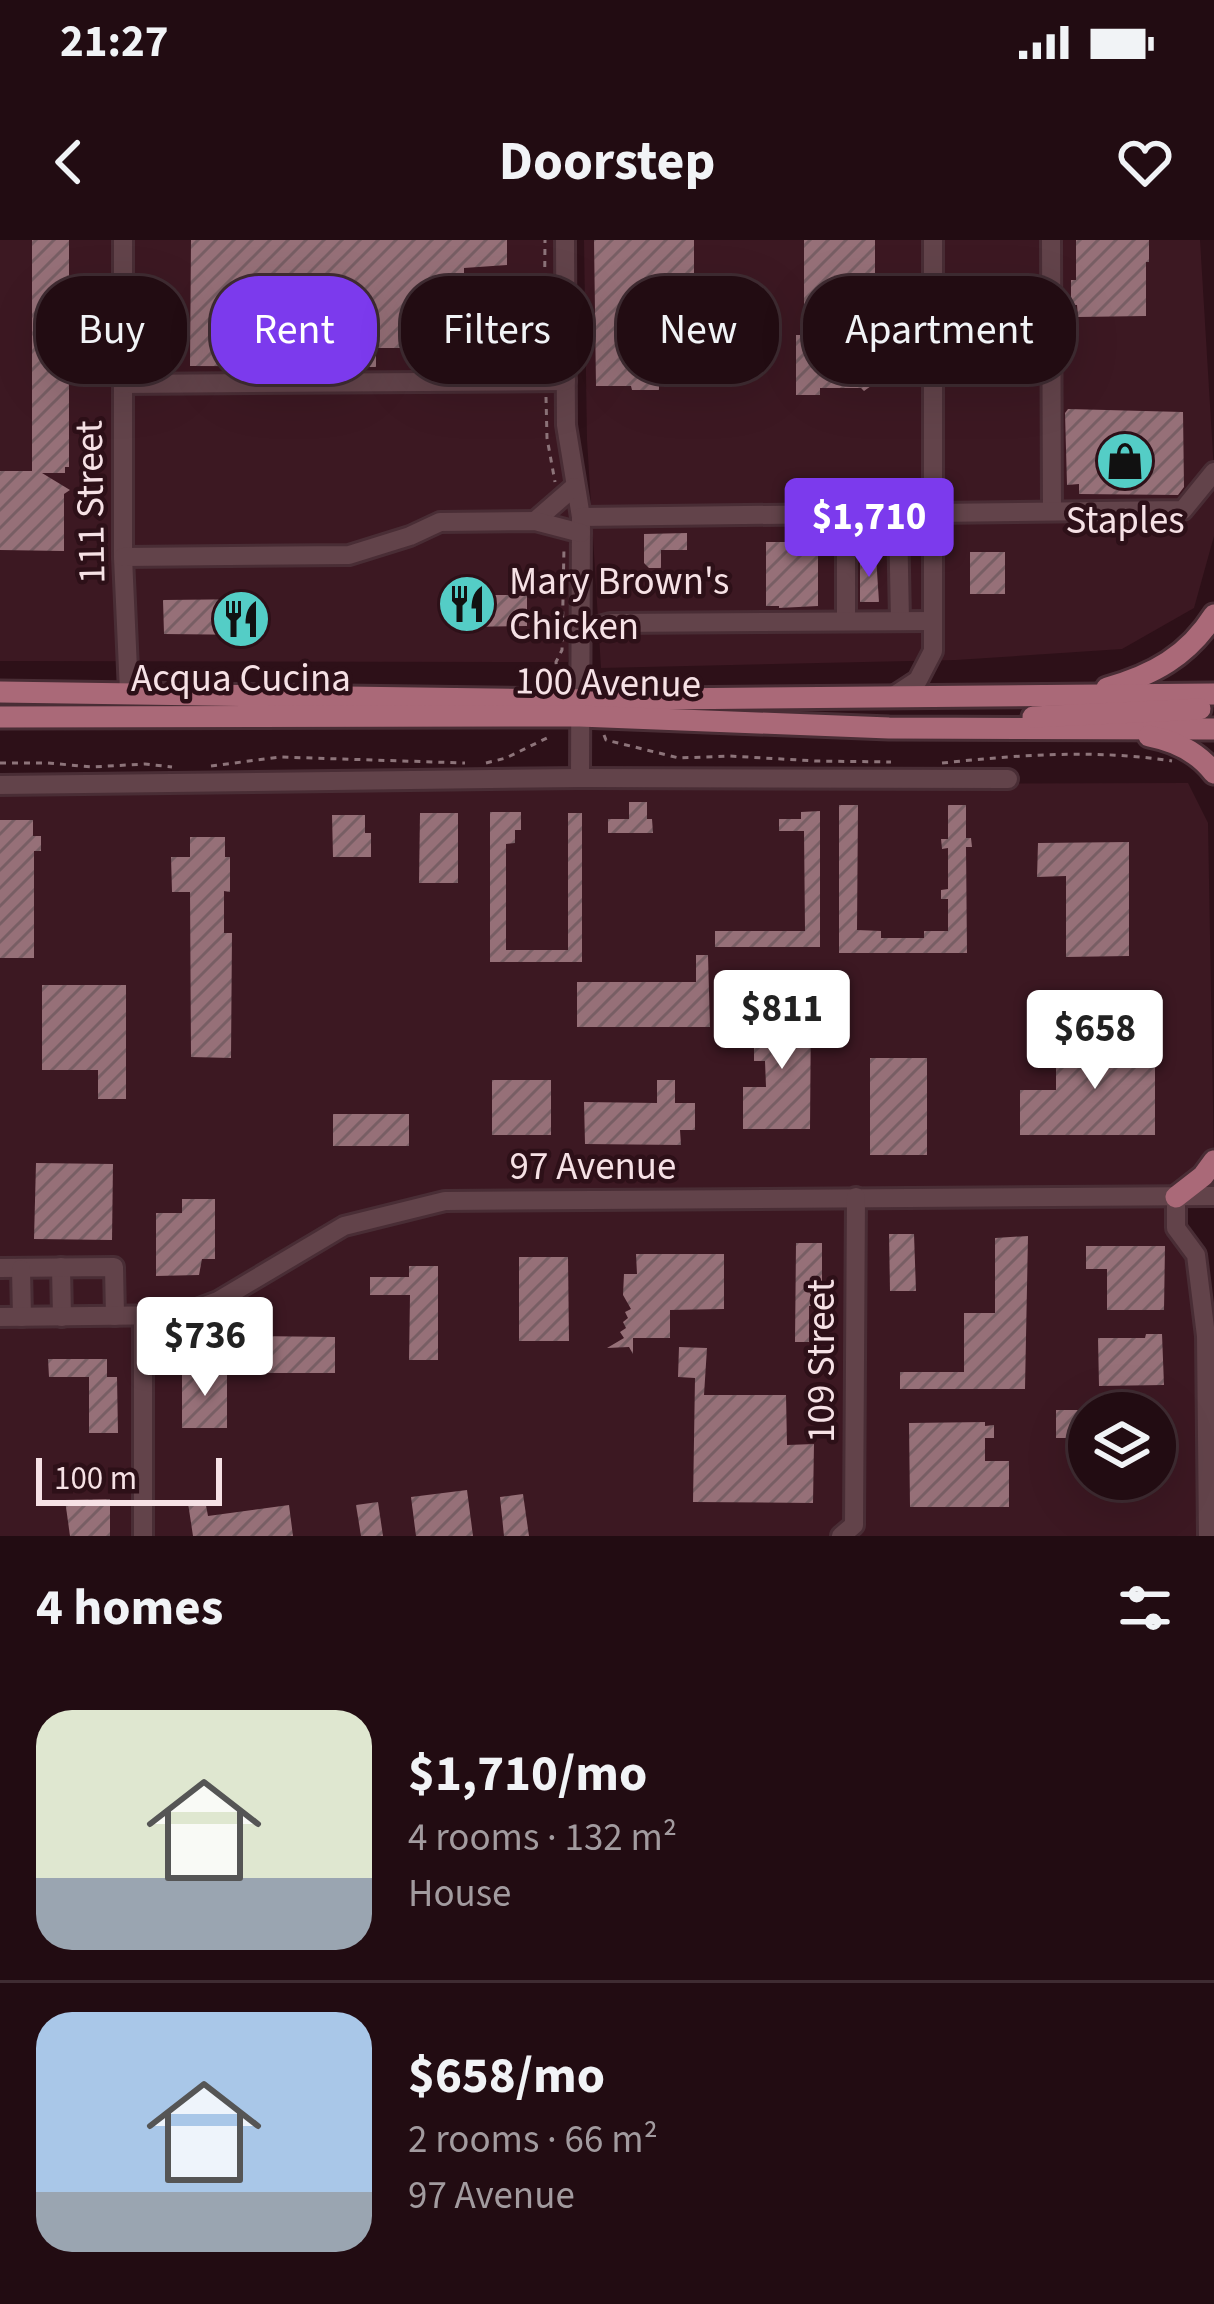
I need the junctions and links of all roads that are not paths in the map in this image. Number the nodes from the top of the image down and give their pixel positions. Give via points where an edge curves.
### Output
1 (123, 240) edge
2 (565, 240) edge
3 (933, 240) edge
4 (1051, 240) edge
5 (123, 276) edge
6 (565, 276) edge
7 (401, 383) edge
8 (123, 384) edge
9 (187, 384) edge
10 (566, 384) edge
11 (1214, 472) edge
12 (566, 489) junction
13 (1052, 511) junction
14 (933, 513) junction
15 (535, 521) junction
16 (898, 521) junction
17 (575, 528) junction
18 (123, 557) junction
19 (1214, 615) edge
20 (846, 621) junction
21 (900, 621) junction
22 (933, 627) junction
23 (580, 631) junction
24 (0, 692) edge
25 (129, 692) junction
26 (1214, 694) edge
27 (1059, 697) junction
28 (891, 698) junction
29 (580, 708) junction
30 (1214, 708) edge
31 (0, 717) edge
32 (890, 728) junction
33 (1107, 729) junction
34 (1214, 729) edge
35 (1209, 767) edge
36 (580, 778) junction
37 (1008, 779) dead end
38 (0, 785) edge
39 (1214, 1161) edge
40 (1214, 1196) edge
41 (856, 1197) junction
42 (1176, 1197) junction
43 (61, 1267) junction
44 (0, 1268) edge
45 (21, 1269) junction
46 (116, 1316) junction
47 (143, 1316) junction
48 (0, 1317) edge
49 (22, 1317) junction
50 (62, 1317) junction
51 (848, 1531) edge
52 (143, 1536) edge
53 (1208, 1536) edge

1 - 5 street, 111 Street
2 - 6 street
3 - 14 street
4 - 13 street
7 - 9 street
8 - 18 street, 111 Street
10 - 12 street
11 - 13 street via 1183,510
12 - 15 street
12 - 17 street
13 - 14 street
14 - 16 street
14 - 22 street
15 - 17 street
15 - 18 street via 440,523 349,555
16 - 17 street
16 - 20 street via 846,535
16 - 21 street
17 - 23 street
18 - 25 street, 111 Street
19 - 27 main road via 1190,647 1155,671
20 - 21 street
20 - 23 street via 610,623
21 - 22 street
22 - 28 street via 933,651 918,680
23 - 29 street
24 - 25 main road, 100 Avenue
25 - 29 main road, 100 Avenue
26 - 27 main road, 100 Avenue
27 - 28 main road, 100 Avenue
28 - 29 main road, 100 Avenue
29 - 31 main road, 100 Avenue
29 - 32 main road, 100 Avenue
29 - 36 street
30 - 32 main road
32 - 33 main road, 100 Avenue
33 - 34 main road, 100 Avenue
33 - 35 main road via 1168,740
36 - 37 street
36 - 38 street
39 - 42 main road
40 - 42 street, 97 Avenue
41 - 42 street, 97 Avenue
41 - 47 street, 97 Avenue via 445,1201 344,1226 182,1315
41 - 51 street, 109 Street
42 - 53 street via 1176,1228 1196,1255 1206,1336
43 - 45 street
43 - 46 street via 114,1267
43 - 50 street
44 - 45 street
45 - 49 street
46 - 47 street, 97 Avenue
46 - 50 street, 97 Avenue
47 - 52 street
48 - 49 street, 97 Avenue
49 - 50 street, 97 Avenue

